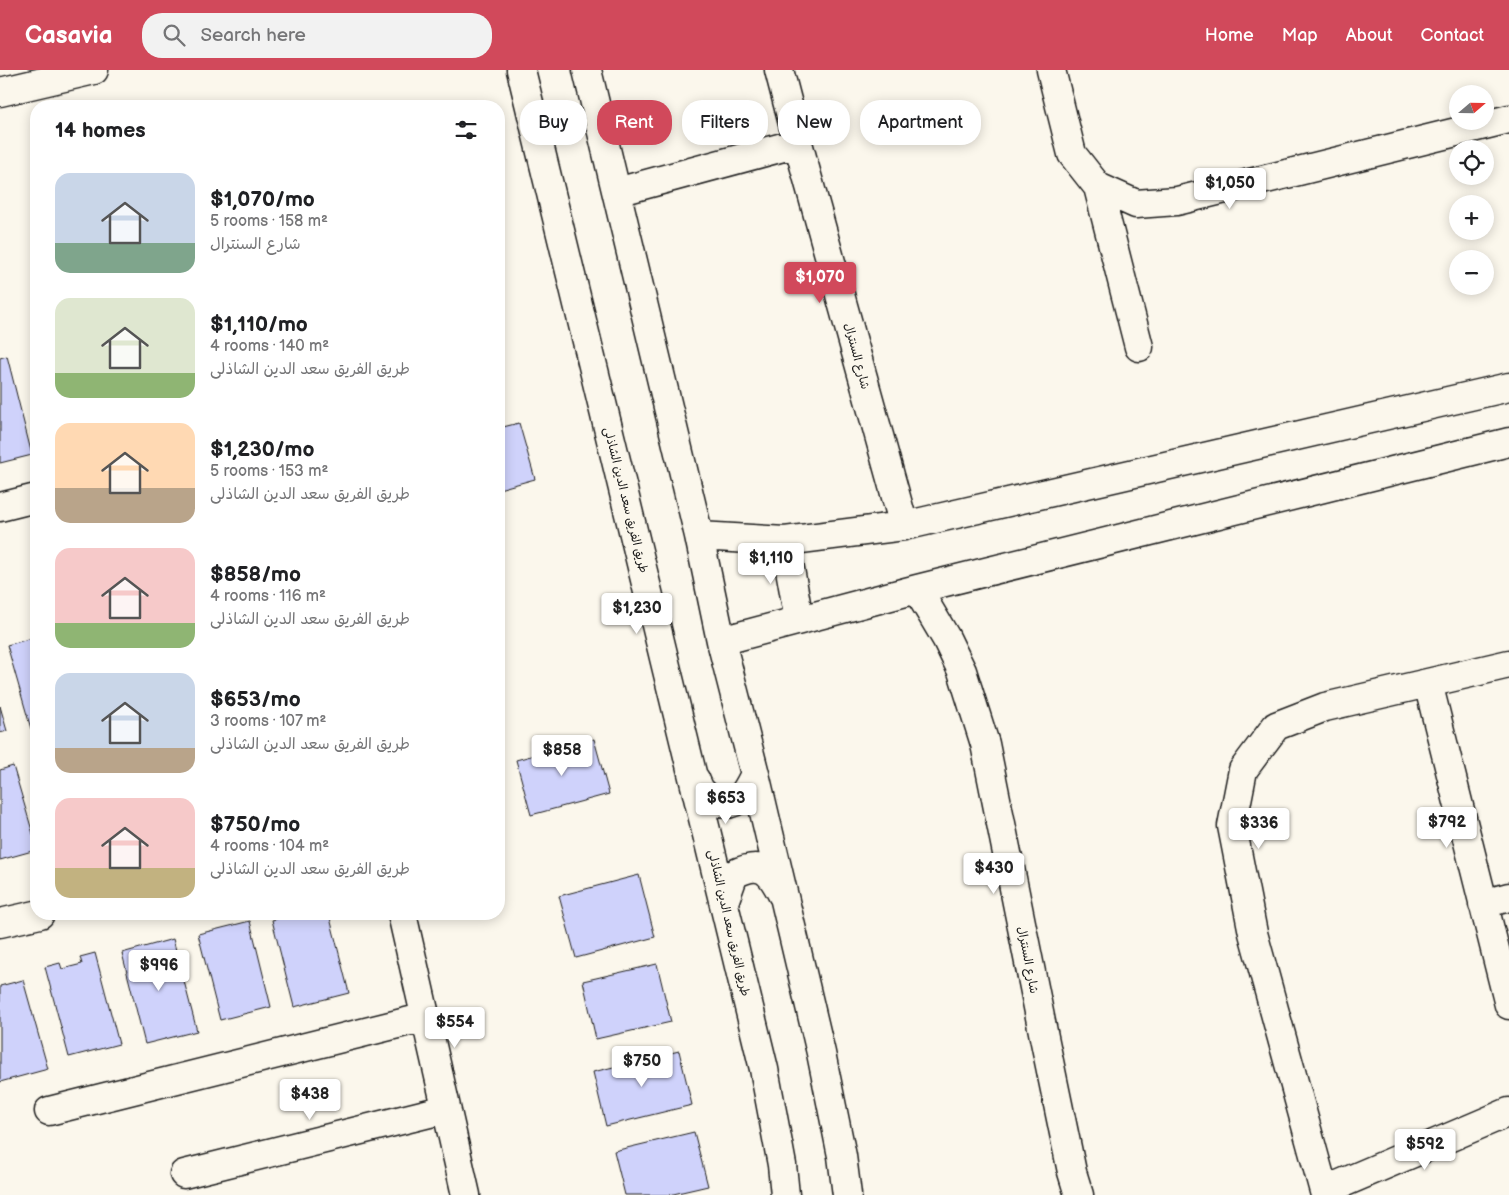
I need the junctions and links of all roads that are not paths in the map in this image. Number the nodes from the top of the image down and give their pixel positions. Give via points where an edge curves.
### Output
1 (94, 70) edge
2 (521, 70) edge
3 (587, 70) edge
4 (780, 70) edge
5 (1051, 70) edge
6 (0, 92) edge
7 (787, 100) edge
8 (1509, 119) edge
9 (791, 145) edge
10 (799, 145) edge
11 (1098, 187) junction
12 (617, 192) junction
13 (1139, 347) dead end
14 (1509, 387) edge
15 (1509, 442) edge
16 (30, 500) edge
17 (0, 507) edge
18 (904, 526) junction
19 (699, 536) junction
20 (785, 541) junction
21 (917, 589) junction
22 (799, 620) junction
23 (720, 641) junction
24 (1509, 664) edge
25 (1428, 683) junction
26 (755, 774) junction
27 (694, 778) junction
28 (784, 897) junction
29 (1509, 897) edge
30 (724, 902) junction
31 (1483, 904) junction
32 (30, 916) edge
33 (403, 920) edge
34 (0, 923) edge
35 (1509, 1005) edge
36 (426, 1017) junction
37 (446, 1110) junction
38 (49, 1111) dead end
39 (1509, 1112) edge
40 (184, 1174) dead end
41 (1324, 1193) edge
42 (466, 1195) edge
43 (785, 1195) edge
44 (847, 1195) edge
45 (1079, 1195) edge

1 - 6 street
2 - 27 street, طريق الفريق سعد الدين الشاذلى
3 - 12 street
4 - 7 street, شارع السنترال
5 - 11 street via 1072,154
8 - 11 street via 1177,201 1136,204
9 - 12 street
10 - 18 street, شارع السنترال
11 - 13 street
12 - 19 street
14 - 18 street
15 - 21 street
16 - 17 street
18 - 20 street
19 - 20 street
19 - 23 street
20 - 22 street
21 - 22 street
21 - 45 street, شارع السنترال via 962,671 985,744
22 - 23 street
23 - 26 street
24 - 25 street
25 - 31 street
25 - 41 street via 1325,707 1276,726 1242,770 1232,826 1253,933
26 - 27 street via 746,792 728,804 717,803 702,792
26 - 28 street
27 - 30 street, طريق الفريق سعد الدين الشاذلى
28 - 30 street via 769,873 753,867 734,874
28 - 44 street via 822,1053
29 - 31 street
30 - 43 street, طريق الفريق سعد الدين الشاذلى via 764,1069
31 - 35 street
32 - 34 street
33 - 36 street
36 - 37 street
36 - 38 street
37 - 40 street
37 - 42 street
39 - 41 street

